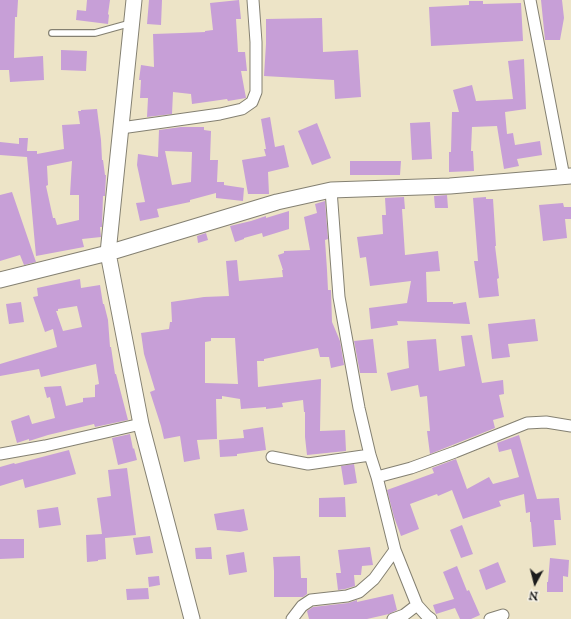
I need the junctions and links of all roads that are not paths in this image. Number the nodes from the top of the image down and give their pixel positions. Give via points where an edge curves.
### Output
1 (134, 0) edge
2 (253, 0) edge
3 (530, 0) edge
4 (131, 23) junction
5 (52, 33) dead end
6 (121, 128) junction
7 (567, 177) edge
8 (331, 190) junction
9 (108, 253) junction
10 (0, 280) edge
11 (141, 424) junction
12 (571, 426) edge
13 (0, 454) edge
14 (370, 455) junction
15 (272, 457) dead end
16 (377, 477) junction
17 (395, 550) junction
18 (417, 605) junction
19 (503, 615) dead end
20 (192, 619) edge
21 (292, 619) edge
22 (393, 619) edge
23 (431, 619) edge
24 (490, 619) edge

1 - 4 main road
2 - 6 street via 256,92 252,102 242,109 220,114
3 - 7 street
4 - 5 lane via 95,33
4 - 6 main road
6 - 9 main road
7 - 8 main road via 450,186
8 - 9 main road via 277,202
8 - 14 street via 339,297
9 - 10 main road
9 - 11 main road
11 - 13 street
11 - 20 main road
12 - 16 street via 546,422 527,423 411,468
14 - 15 street via 308,464
14 - 16 street
16 - 17 street
17 - 18 street
17 - 21 street via 374,579 359,592 311,600 302,606
18 - 22 street via 404,615
18 - 23 street
19 - 24 street

